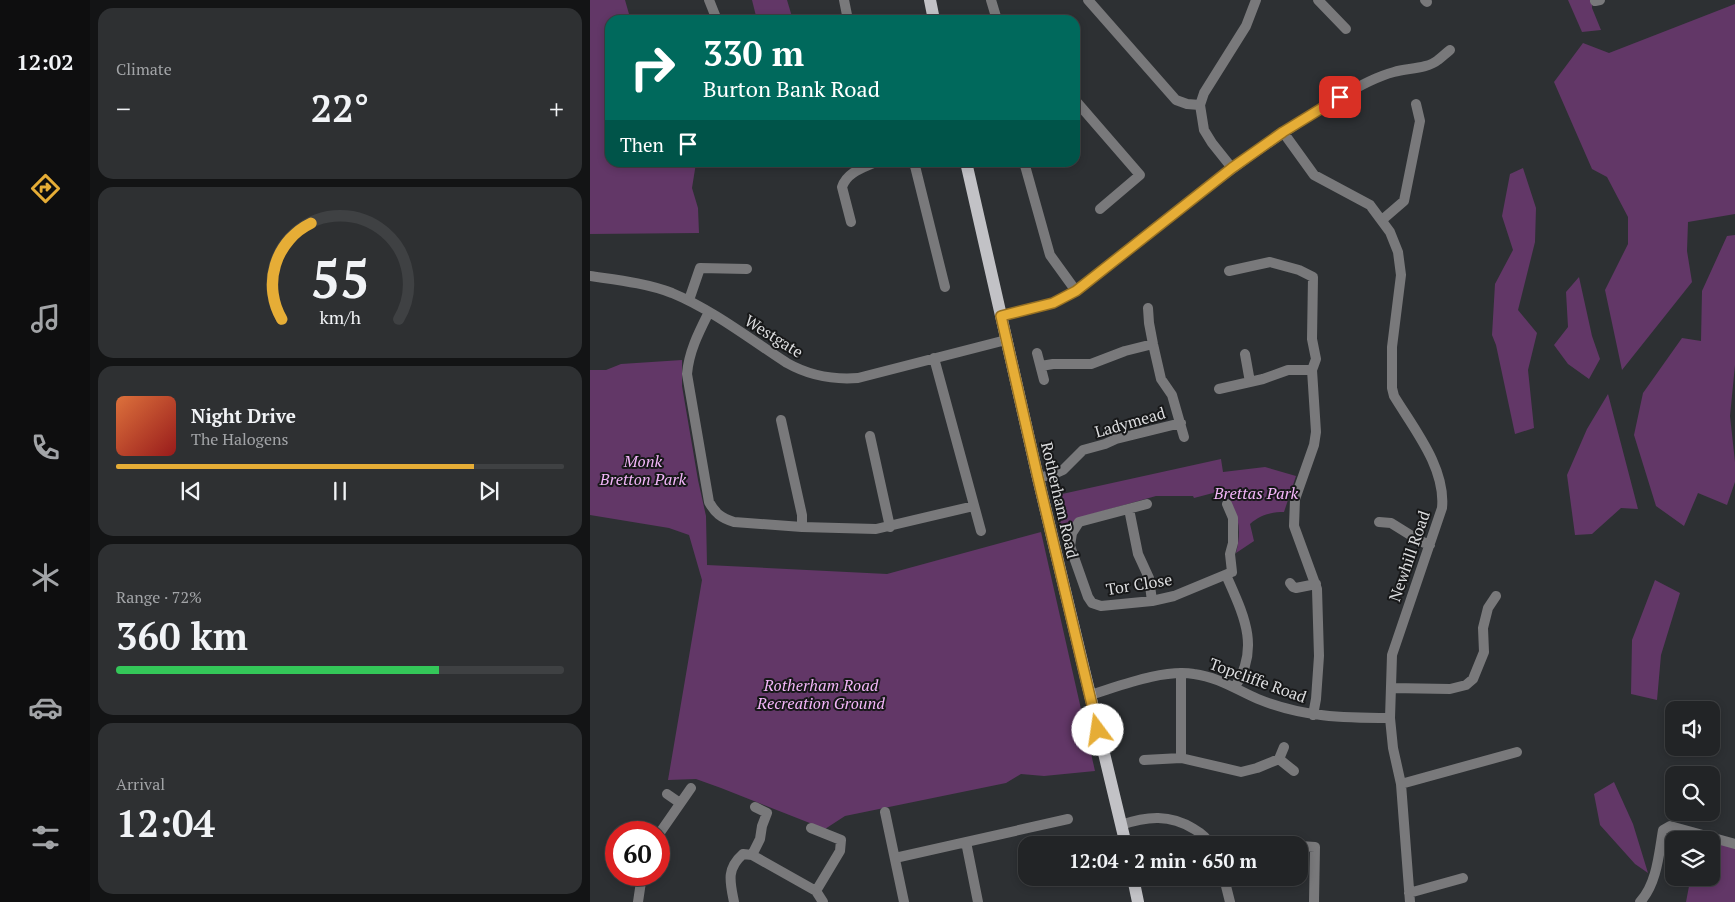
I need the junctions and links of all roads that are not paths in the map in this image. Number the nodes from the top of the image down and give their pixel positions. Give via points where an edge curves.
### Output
1 (709, 0) edge
2 (844, 0) edge
3 (930, 0) edge
4 (991, 0) edge
5 (1088, 0) edge
6 (1256, 0) edge
7 (1318, 0) edge
8 (715, 15) edge
9 (847, 15) edge
10 (933, 15) edge
11 (996, 15) edge
12 (1346, 29) dead end
13 (1444, 50) dead end
14 (1200, 105) junction
15 (1080, 106) edge
16 (1415, 109) dead end
17 (1283, 132) junction
18 (866, 167) edge
19 (915, 167) edge
20 (967, 167) edge
21 (1025, 167) edge
22 (1232, 168) junction
23 (1100, 209) dead end
24 (1382, 220) junction
25 (851, 222) dead end
26 (748, 268) dead end
27 (1229, 270) dead end
28 (590, 276) edge
29 (945, 286) dead end
30 (1076, 291) junction
31 (689, 300) junction
32 (1148, 308) dead end
33 (709, 312) junction
34 (1001, 316) junction
35 (1006, 340) junction
36 (1153, 344) junction
37 (1038, 353) dead end
38 (1245, 354) dead end
39 (934, 358) junction
40 (1041, 366) junction
41 (1312, 370) junction
42 (1044, 380) dead end
43 (1250, 382) junction
44 (1219, 389) dead end
45 (781, 420) dead end
46 (1181, 423) junction
47 (870, 436) dead end
48 (1184, 437) dead end
49 (1038, 478) junction
50 (1147, 504) dead end
51 (1227, 504) dead end
52 (974, 506) junction
53 (1130, 509) junction
54 (1379, 522) dead end
55 (802, 527) junction
56 (890, 527) junction
57 (981, 531) dead end
58 (1430, 545) junction
59 (1226, 575) junction
60 (1290, 583) dead end
61 (1316, 584) junction
62 (1496, 596) dead end
63 (1152, 601) junction
64 (1181, 673) junction
65 (1235, 687) junction
66 (1391, 688) junction
67 (1090, 695) junction
68 (1313, 715) junction
69 (1390, 718) junction
70 (1284, 747) dead end
71 (1518, 752) dead end
72 (1181, 758) junction
73 (1279, 759) junction
74 (1144, 760) dead end
75 (1294, 771) dead end
76 (1401, 784) junction
77 (691, 788) dead end
78 (667, 794) dead end
79 (680, 803) junction
80 (755, 807) dead end
81 (885, 812) dead end
82 (1068, 820) dead end
83 (668, 821) edge
84 (1121, 825) junction
85 (811, 828) dead end
86 (1124, 836) edge
87 (1204, 836) edge
88 (966, 842) junction
89 (1735, 844) edge
90 (1308, 847) edge
91 (752, 855) junction
92 (895, 858) junction
93 (1463, 878) dead end
94 (640, 886) edge
95 (1135, 886) edge
96 (1226, 886) edge
97 (816, 891) junction
98 (1410, 897) edge
99 (638, 902) edge
100 (734, 902) edge
101 (823, 902) edge
102 (904, 902) edge
103 (978, 902) edge
104 (1138, 902) edge
105 (1230, 902) edge
106 (1314, 902) edge
107 (1640, 902) edge

1 - 8 street
2 - 9 street
3 - 10 main road
4 - 11 street
5 - 14 street via 1176,100
6 - 14 street via 1246,26 1204,93
7 - 12 street
13 - 17 street via 1437,61 1374,79
14 - 22 street via 1204,130
15 - 23 street via 1140,175
16 - 24 street via 1420,121 1404,202
17 - 22 street
17 - 24 street, Newhill Road via 1314,175 1370,205
18 - 25 street via 851,174 842,187
19 - 29 street
20 - 34 main road, Rotherham Road
21 - 30 street via 1050,255
22 - 30 street
24 - 58 street, Newhill Road via 1398,251 1401,274 1392,347 1392,388 1433,462 1442,494 1442,508
26 - 31 street via 700,268
27 - 41 street via 1270,262 1313,277 1312,339 1316,359
28 - 31 street, Westgate via 629,281
30 - 34 street via 1053,303
31 - 33 street, Westgate
32 - 36 street, Ladymead
33 - 39 street, Westgate via 799,370 823,377 858,378
33 - 55 street via 694,340 687,374 709,502 723,519 734,522
34 - 35 main road, Rotherham Road
35 - 39 street, Westgate
35 - 49 main road, Rotherham Road
36 - 40 street via 1124,350 1090,364
36 - 46 street, Ladymead via 1161,379 1172,395
37 - 40 street
38 - 43 street
39 - 52 street
40 - 42 street
41 - 43 street via 1288,370
41 - 61 street via 1316,432 1296,499 1294,526
43 - 44 street
45 - 55 street via 789,430
46 - 48 street, Ladymead
46 - 49 street, Ladymead via 1083,450 1063,470
47 - 56 street
49 - 67 main road, Rotherham Road
50 - 53 street, Tor Close
51 - 59 street via 1233,518 1233,531 1232,572
52 - 56 street
52 - 57 street
53 - 63 street via 1138,554 1149,578
53 - 63 street, Tor Close via 1080,522 1072,533 1070,546 1092,603 1101,606
54 - 58 street via 1391,522
55 - 56 street via 876,530
58 - 66 street, Newhill Road via 1395,642
59 - 63 street, Tor Close via 1174,596
59 - 65 street via 1242,611 1249,644 1247,664
60 - 61 street via 1293,588
61 - 68 street via 1319,656
62 - 66 street via 1488,608 1483,628 1484,652 1473,679 1466,685 1450,688
64 - 65 street, Topcliffe Road via 1212,678
64 - 67 street, Topcliffe Road via 1145,679
64 - 72 street
65 - 68 street, Topcliffe Road via 1257,699
66 - 69 street, Newhill Road
67 - 84 main road, Rotherham Road
68 - 69 street, Topcliffe Road
69 - 76 street, Newhill Road
70 - 73 street
71 - 76 street
72 - 73 street via 1240,772
72 - 74 street
73 - 75 street
76 - 98 street, Newhill Road
77 - 79 street
78 - 79 street
79 - 83 street
80 - 91 street via 767,813
81 - 92 street
82 - 88 street
84 - 86 main road, Rotherham Road
84 - 87 street via 1165,817 1191,827
85 - 97 street via 841,840 840,851
88 - 92 street
88 - 103 street
89 - 107 street via 1670,826 1663,830 1654,875
90 - 106 street via 1315,848
91 - 97 street
91 - 100 street via 743,854 730,872
92 - 102 street
93 - 98 street
94 - 99 street
95 - 104 main road
96 - 105 street
97 - 101 street

